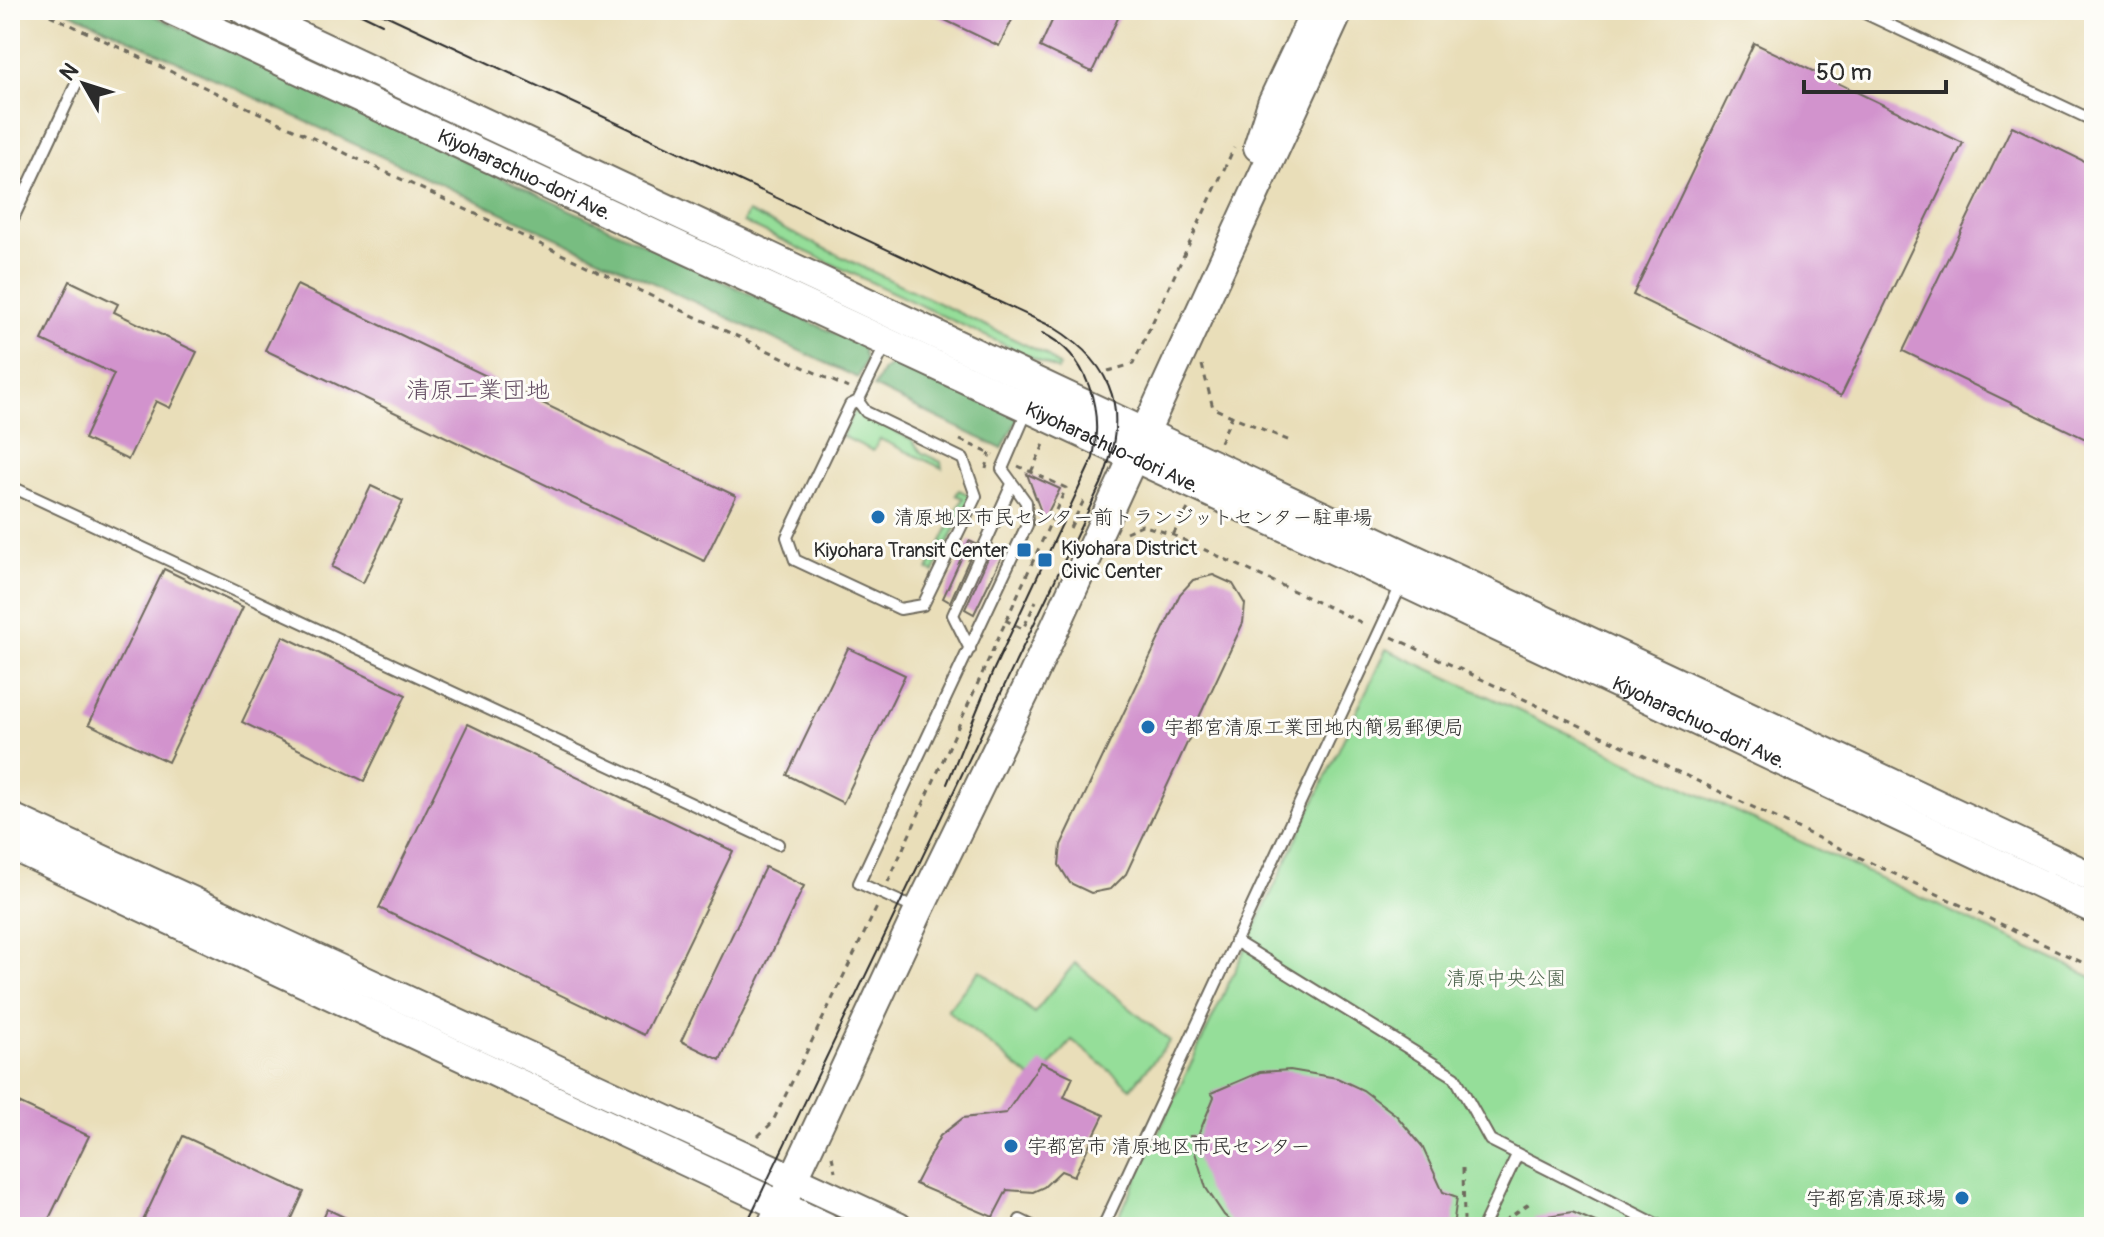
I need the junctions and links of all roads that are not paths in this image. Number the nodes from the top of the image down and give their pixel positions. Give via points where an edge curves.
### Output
1 (171, 10) edge
2 (244, 10) edge
3 (1316, 10) edge
4 (1339, 10) edge
5 (1858, 10) edge
6 (76, 84) dead end
7 (2094, 121) edge
8 (10, 225) edge
9 (1222, 262) junction
10 (886, 344) junction
11 (860, 398) junction
12 (1027, 409) junction
13 (1139, 445) junction
14 (1012, 484) junction
15 (10, 486) edge
16 (1408, 570) junction
17 (970, 649) junction
18 (10, 817) edge
19 (778, 844) dead end
20 (10, 845) edge
21 (2094, 878) edge
22 (2094, 909) edge
23 (919, 910) junction
24 (1235, 941) junction
25 (1517, 1155) junction
26 (793, 1178) junction
27 (776, 1217) edge
28 (1020, 1220) dead end
29 (904, 1222) edge
30 (826, 1227) edge
31 (1034, 1227) edge
32 (1103, 1227) edge
33 (1483, 1227) edge
34 (1662, 1227) edge

1 - 10 street, Kiyoharachuo-dori Ave.
2 - 13 street, Kiyoharachuo-dori Ave.
3 - 9 street via 1272,103
4 - 9 street
5 - 7 lane
6 - 8 lane
9 - 13 street
10 - 11 lane
10 - 12 street, Kiyoharachuo-dori Ave.
11 - 11 lane via 866,412 963,459 976,488 923,605 900,609 795,560 787,537 850,405
12 - 13 street, Kiyoharachuo-dori Ave.
12 - 14 lane via 1002,469
13 - 16 street, Kiyoharachuo-dori Ave.
13 - 23 street
14 - 17 lane via 953,615
14 - 17 lane via 1026,502 1027,525
15 - 19 lane
16 - 21 street, Kiyoharachuo-dori Ave.
16 - 22 street, Kiyoharachuo-dori Ave.
16 - 24 lane
17 - 23 lane via 859,883
18 - 26 street
20 - 27 street
23 - 26 street
24 - 25 lane via 1455,1077 1490,1140
24 - 32 lane
25 - 33 lane
25 - 34 lane
26 - 27 street
26 - 29 street
27 - 30 street
28 - 31 lane

